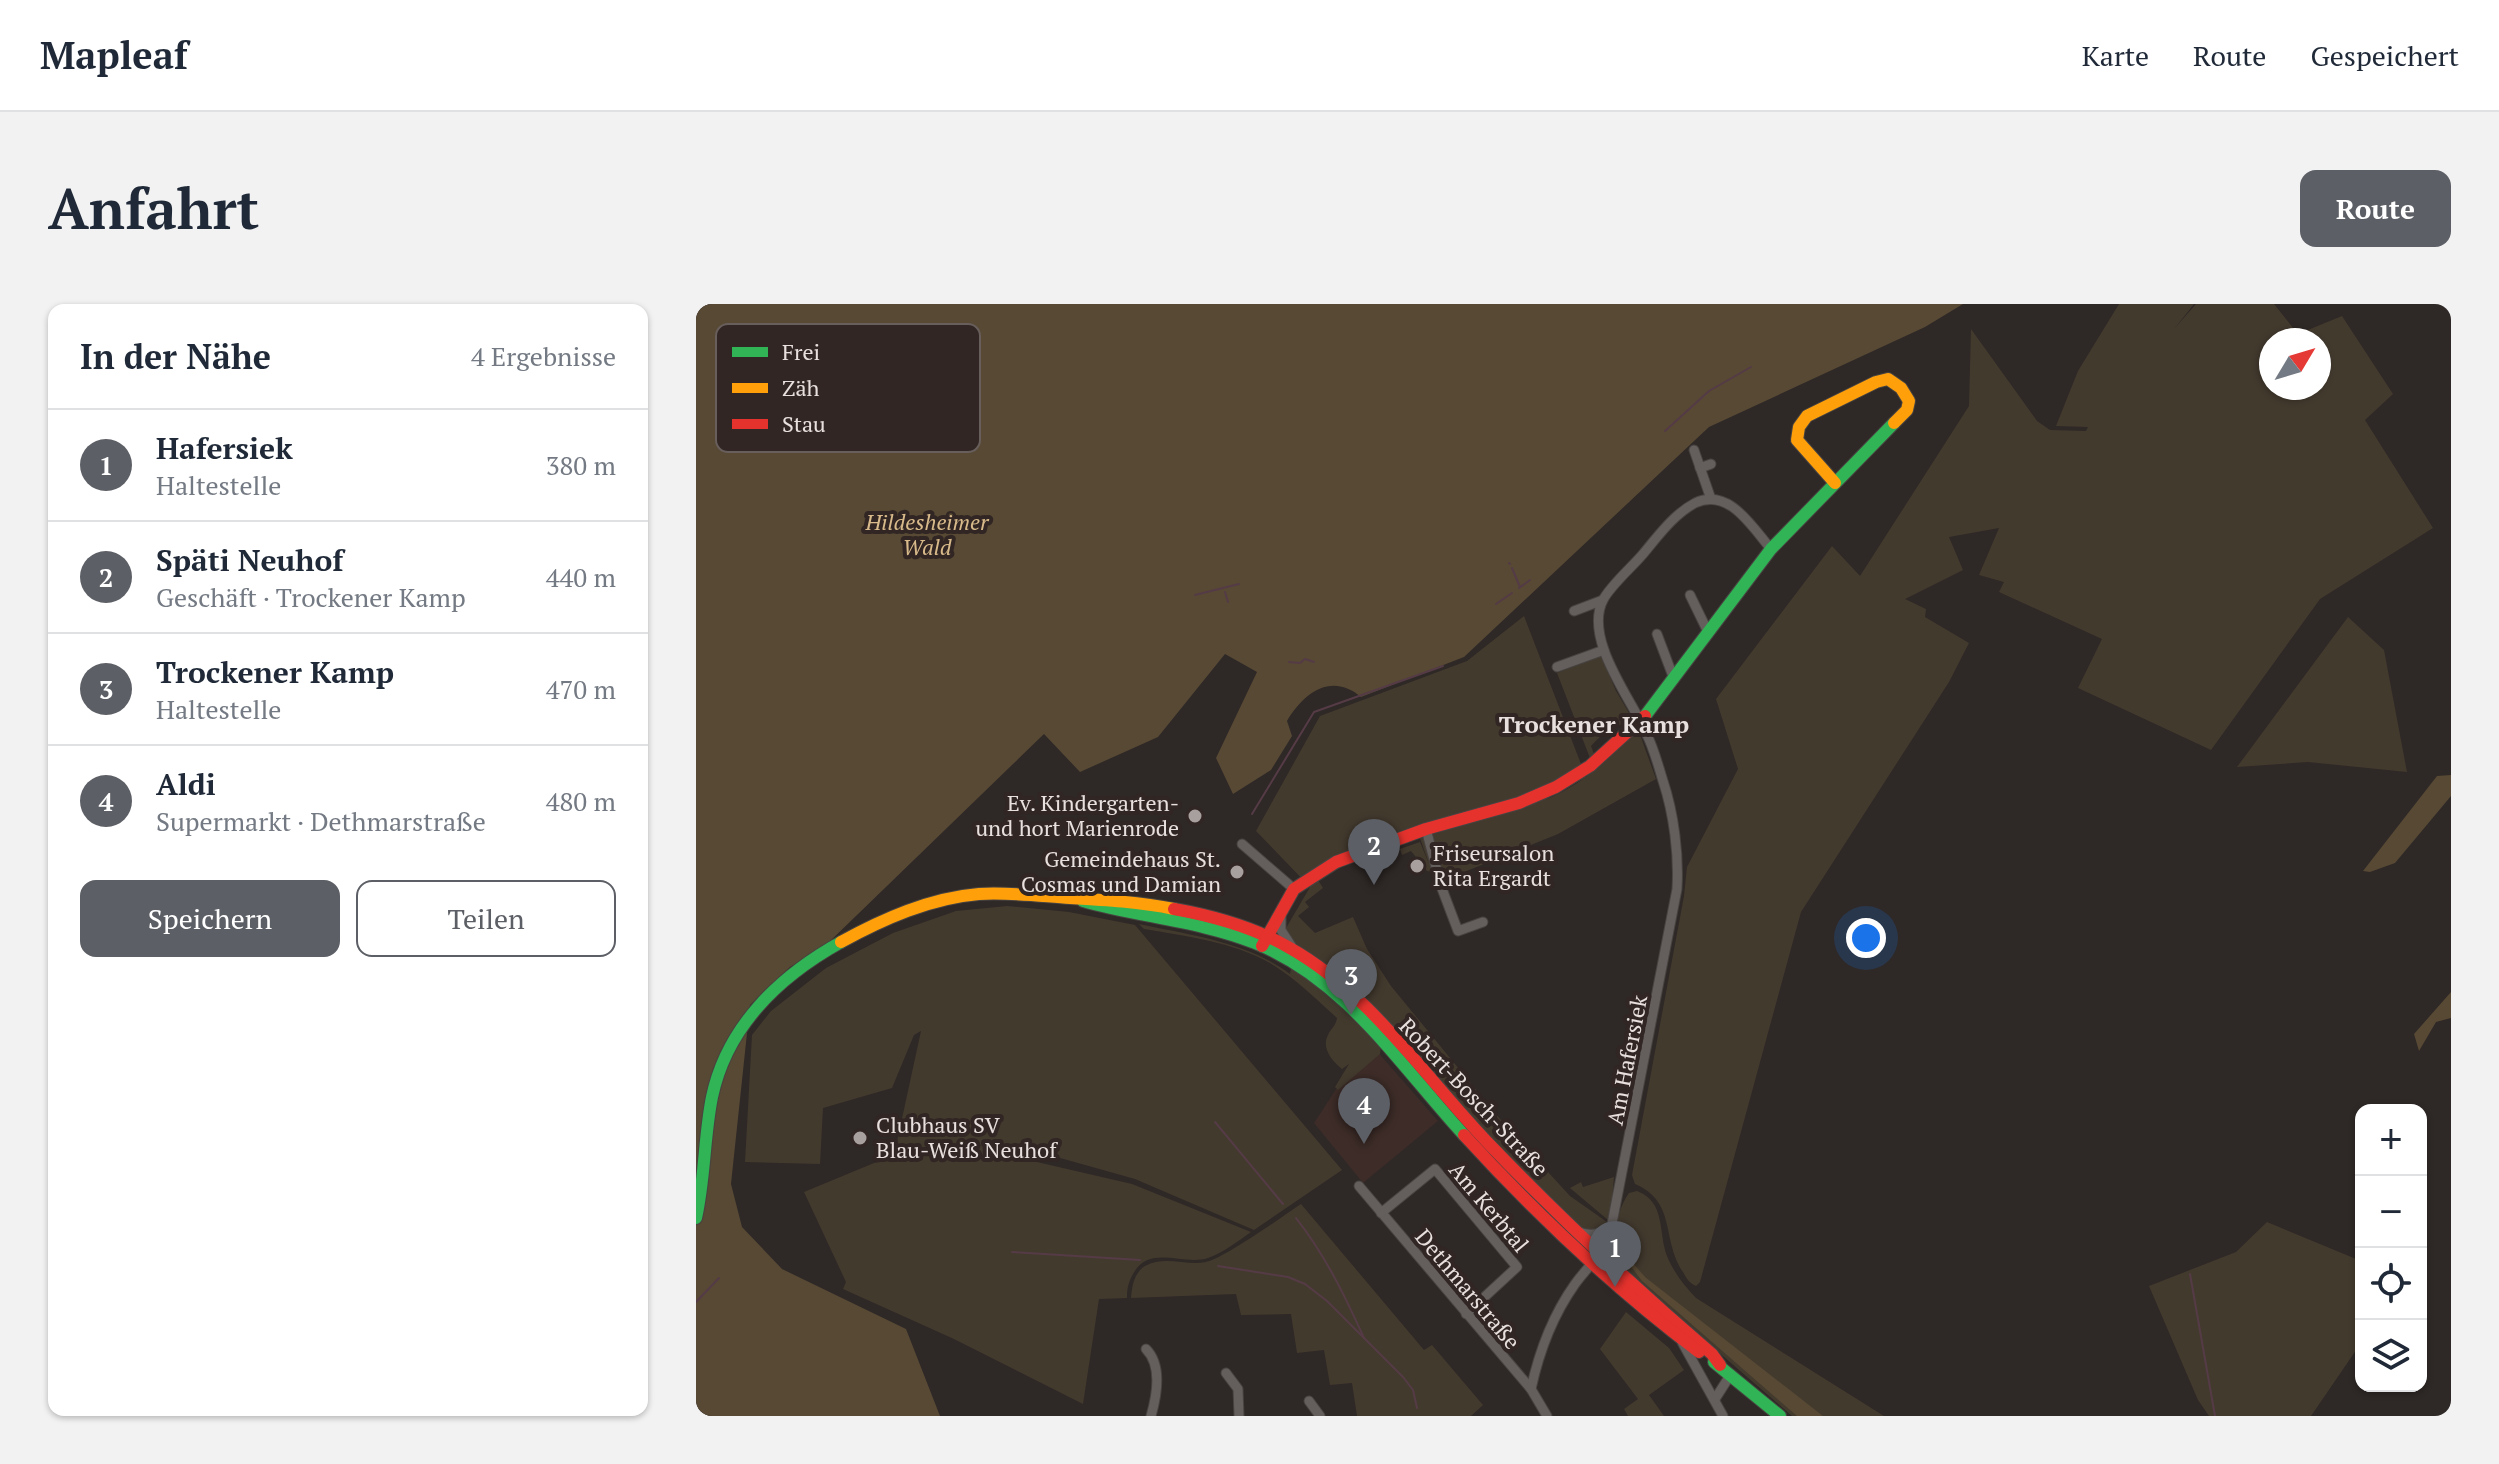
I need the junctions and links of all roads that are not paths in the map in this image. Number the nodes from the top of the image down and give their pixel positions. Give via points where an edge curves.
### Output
1 (1694, 450) dead end
2 (1711, 464) dead end
3 (1700, 468) junction
4 (1835, 483) junction
5 (1711, 499) junction
6 (1771, 549) junction
7 (1690, 595) dead end
8 (1603, 600) junction
9 (1574, 611) dead end
10 (1708, 632) junction
11 (1657, 634) dead end
12 (1604, 650) junction
13 (1557, 667) dead end
14 (1674, 679) junction
15 (1639, 723) junction
16 (1426, 829) junction
17 (1242, 844) dead end
18 (1294, 889) junction
19 (1282, 908) junction
20 (1483, 922) dead end
21 (1264, 940) junction
22 (1295, 949) junction
23 (1359, 1186) dead end
24 (1381, 1213) junction
25 (696, 1218) edge
26 (1613, 1225) junction
27 (1573, 1230) junction
28 (1596, 1260) junction
29 (1466, 1314) junction
30 (1680, 1338) junction
31 (1146, 1349) dead end
32 (1720, 1365) junction
33 (1226, 1373) dead end
34 (1731, 1374) junction
35 (1531, 1389) junction
36 (1715, 1399) junction
37 (1309, 1401) dead end
38 (1151, 1416) edge
39 (1239, 1416) edge
40 (1320, 1416) edge
41 (1547, 1416) edge
42 (1723, 1416) edge
43 (1780, 1416) edge

1 - 3 street
2 - 3 street
3 - 5 street
4 - 4 main road via 1910,406 1895,382 1876,382 1800,423 1797,440
4 - 6 main road
5 - 6 street via 1730,504
5 - 8 street via 1681,512
6 - 10 main road
7 - 10 street
8 - 9 street
8 - 12 street
10 - 14 main road
11 - 14 street
12 - 13 street
12 - 15 street, Am Hafersiek
14 - 15 main road
15 - 16 main road via 1590,766 1556,787
15 - 26 street, Am Hafersiek via 1665,785 1679,868
16 - 18 main road via 1336,862
16 - 20 street via 1458,931
17 - 18 street
18 - 19 main road
19 - 21 main road
19 - 22 street via 1281,930
21 - 22 main road, Robert-Bosch-Straße
21 - 25 main road, Robert-Bosch-Straße via 1202,913 1020,892 948,898 881,923 783,981 740,1029 720,1068 708,1111
21 - 28 main road, Robert-Bosch-Straße via 1350,1007 1514,1189
22 - 27 main road, Robert-Bosch-Straße via 1356,999
23 - 24 street, Dethmarstraße
24 - 29 street, Dethmarstraße
24 - 29 street, Am Kerbtal via 1435,1169 1517,1267
26 - 27 street via 1591,1235
26 - 28 street, Am Hafersiek
27 - 28 main road, Robert-Bosch-Straße
28 - 30 main road, Robert-Bosch-Straße
28 - 32 main road, Robert-Bosch-Straße
28 - 35 street, Am Hafersiek via 1556,1318
29 - 35 street, Dethmarstraße
30 - 32 main road, Robert-Bosch-Straße
30 - 36 street
31 - 38 street via 1156,1373
32 - 34 main road, Robert-Bosch-Straße
33 - 39 street via 1238,1389
34 - 36 street
34 - 43 main road, Robert-Bosch-Straße
35 - 41 street, Dethmarstraße
36 - 42 street
37 - 40 street

